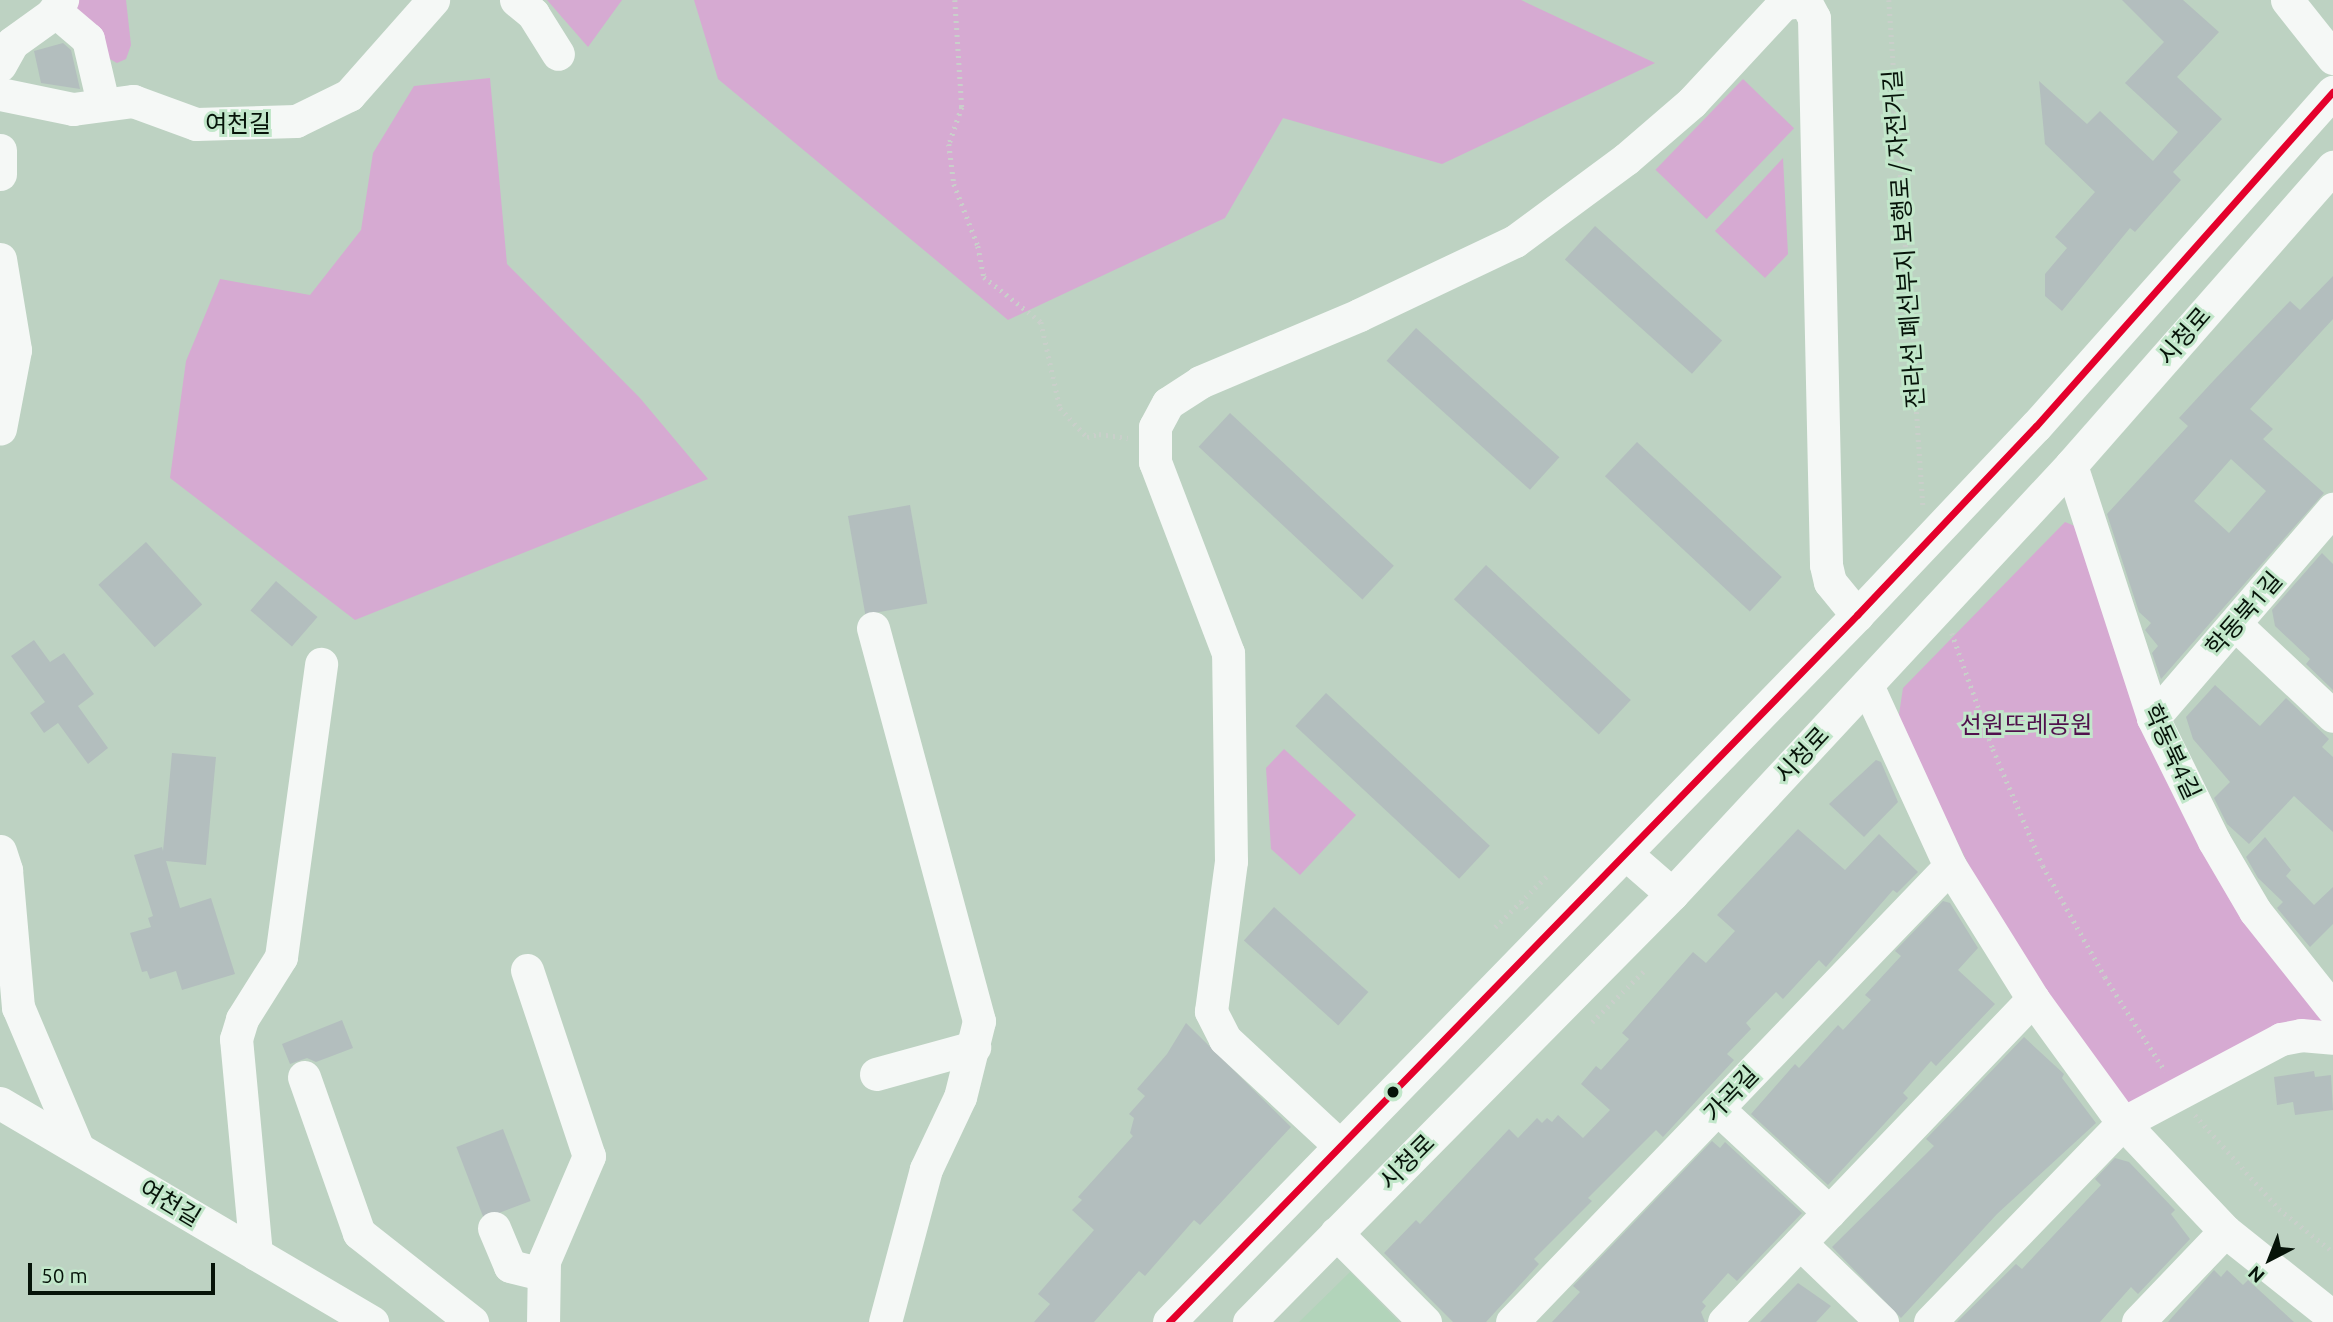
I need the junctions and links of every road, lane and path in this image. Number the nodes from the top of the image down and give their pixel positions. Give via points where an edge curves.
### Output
1 (433, 0) edge
2 (516, 0) edge
3 (955, 0) edge
4 (1889, 0) edge
5 (2287, 0) edge
6 (1805, 1) edge
7 (58, 5) edge
8 (558, 54) dead end
9 (2333, 58) edge
10 (0, 65) edge
11 (2333, 92) edge
12 (0, 94) edge
13 (103, 103) junction
14 (0, 150) edge
15 (2333, 167) edge
16 (0, 174) edge
17 (0, 259) edge
18 (0, 429) edge
19 (1153, 442) junction
20 (2071, 465) junction
21 (1919, 477) dead end
22 (2333, 509) edge
23 (1857, 615) junction
24 (2235, 624) junction
25 (873, 628) dead end
26 (1956, 652) dead end
27 (321, 664) dead end
28 (1867, 685) junction
29 (2333, 716) edge
30 (2153, 718) junction
31 (0, 851) edge
32 (1626, 854) junction
33 (1950, 866) junction
34 (1549, 874) dead end
35 (1672, 894) junction
36 (1495, 927) dead end
37 (1646, 969) dead end
38 (527, 970) dead end
39 (2033, 999) junction
40 (2333, 1009) edge
41 (1592, 1022) dead end
42 (2333, 1038) edge
43 (974, 1047) junction
44 (876, 1074) dead end
45 (304, 1077) dead end
46 (2178, 1092) junction
47 (0, 1103) edge
48 (1717, 1108) junction
49 (2123, 1123) junction
50 (1339, 1145) junction
51 (77, 1147) junction
52 (1829, 1212) junction
53 (494, 1228) dead end
54 (2225, 1231) junction
55 (1336, 1233) junction
56 (1800, 1243) junction
57 (2333, 1252) edge
58 (256, 1254) junction
59 (542, 1274) junction
60 (2333, 1317) edge
61 (372, 1322) edge
62 (472, 1322) edge
63 (543, 1322) edge
64 (885, 1322) edge
65 (1169, 1322) edge
66 (1249, 1322) edge
67 (1425, 1322) edge
68 (1512, 1322) edge
69 (1724, 1322) edge
70 (1882, 1322) edge
71 (1930, 1322) edge
72 (2138, 1322) edge

1 - 13 street, 여천길 via 349,95 304,118 281,124 196,124 133,102
2 - 8 street via 533,15
3 - 19 path via 962,107 949,145 954,184 978,246 984,277 1041,322 1060,408 1087,437 1098,434
4 - 21 path, 전라선 폐선부지 보행로 / 자전거길
5 - 9 street
6 - 19 street via 1784,3 1692,102 1626,159 1515,241 1359,315 1188,388 1160,412
6 - 23 street via 1815,32 1826,565 1829,582
7 - 10 street via 22,33
7 - 13 street via 89,39
11 - 23 street, 시청로 via 2036,426
12 - 13 street, 여천길 via 73,109
14 - 16 street
15 - 20 street, 시청로
17 - 18 street via 15,350
19 - 50 street via 1161,480 1228,653 1231,861 1211,1011 1225,1038
20 - 28 street, 시청로
20 - 30 street, 학동북4길
22 - 24 street, 학동북1길
23 - 32 street, 시청로
24 - 29 street
24 - 30 street, 학동북1길
25 - 43 street via 978,1004
26 - 46 path via 2043,866 2105,977
27 - 58 street via 281,957 242,1019 236,1039
28 - 33 street
28 - 35 street, 시청로
30 - 40 street, 학동북4길 via 2214,841 2255,911
31 - 51 street via 6,870 18,1007
32 - 35 street
32 - 50 street, 시청로
33 - 39 street
33 - 48 street, 가곡길
34 - 36 path
35 - 55 street, 시청로
37 - 41 path
38 - 59 street via 589,1156
39 - 49 street
39 - 52 street
42 - 46 street via 2301,1035 2281,1039
43 - 44 street
43 - 64 street via 960,1097 926,1169
45 - 62 street via 359,1234
46 - 49 street
46 - 57 path via 2244,1174
47 - 51 street, 여천길
48 - 52 street
48 - 68 street, 가곡길
49 - 54 street
49 - 71 street
50 - 65 street, 시청로
51 - 58 street, 여천길
52 - 56 street
53 - 59 street via 510,1266
54 - 60 street
54 - 72 street
55 - 66 street, 시청로
55 - 67 street
56 - 69 street
56 - 70 street
58 - 61 street, 여천길
59 - 63 street

